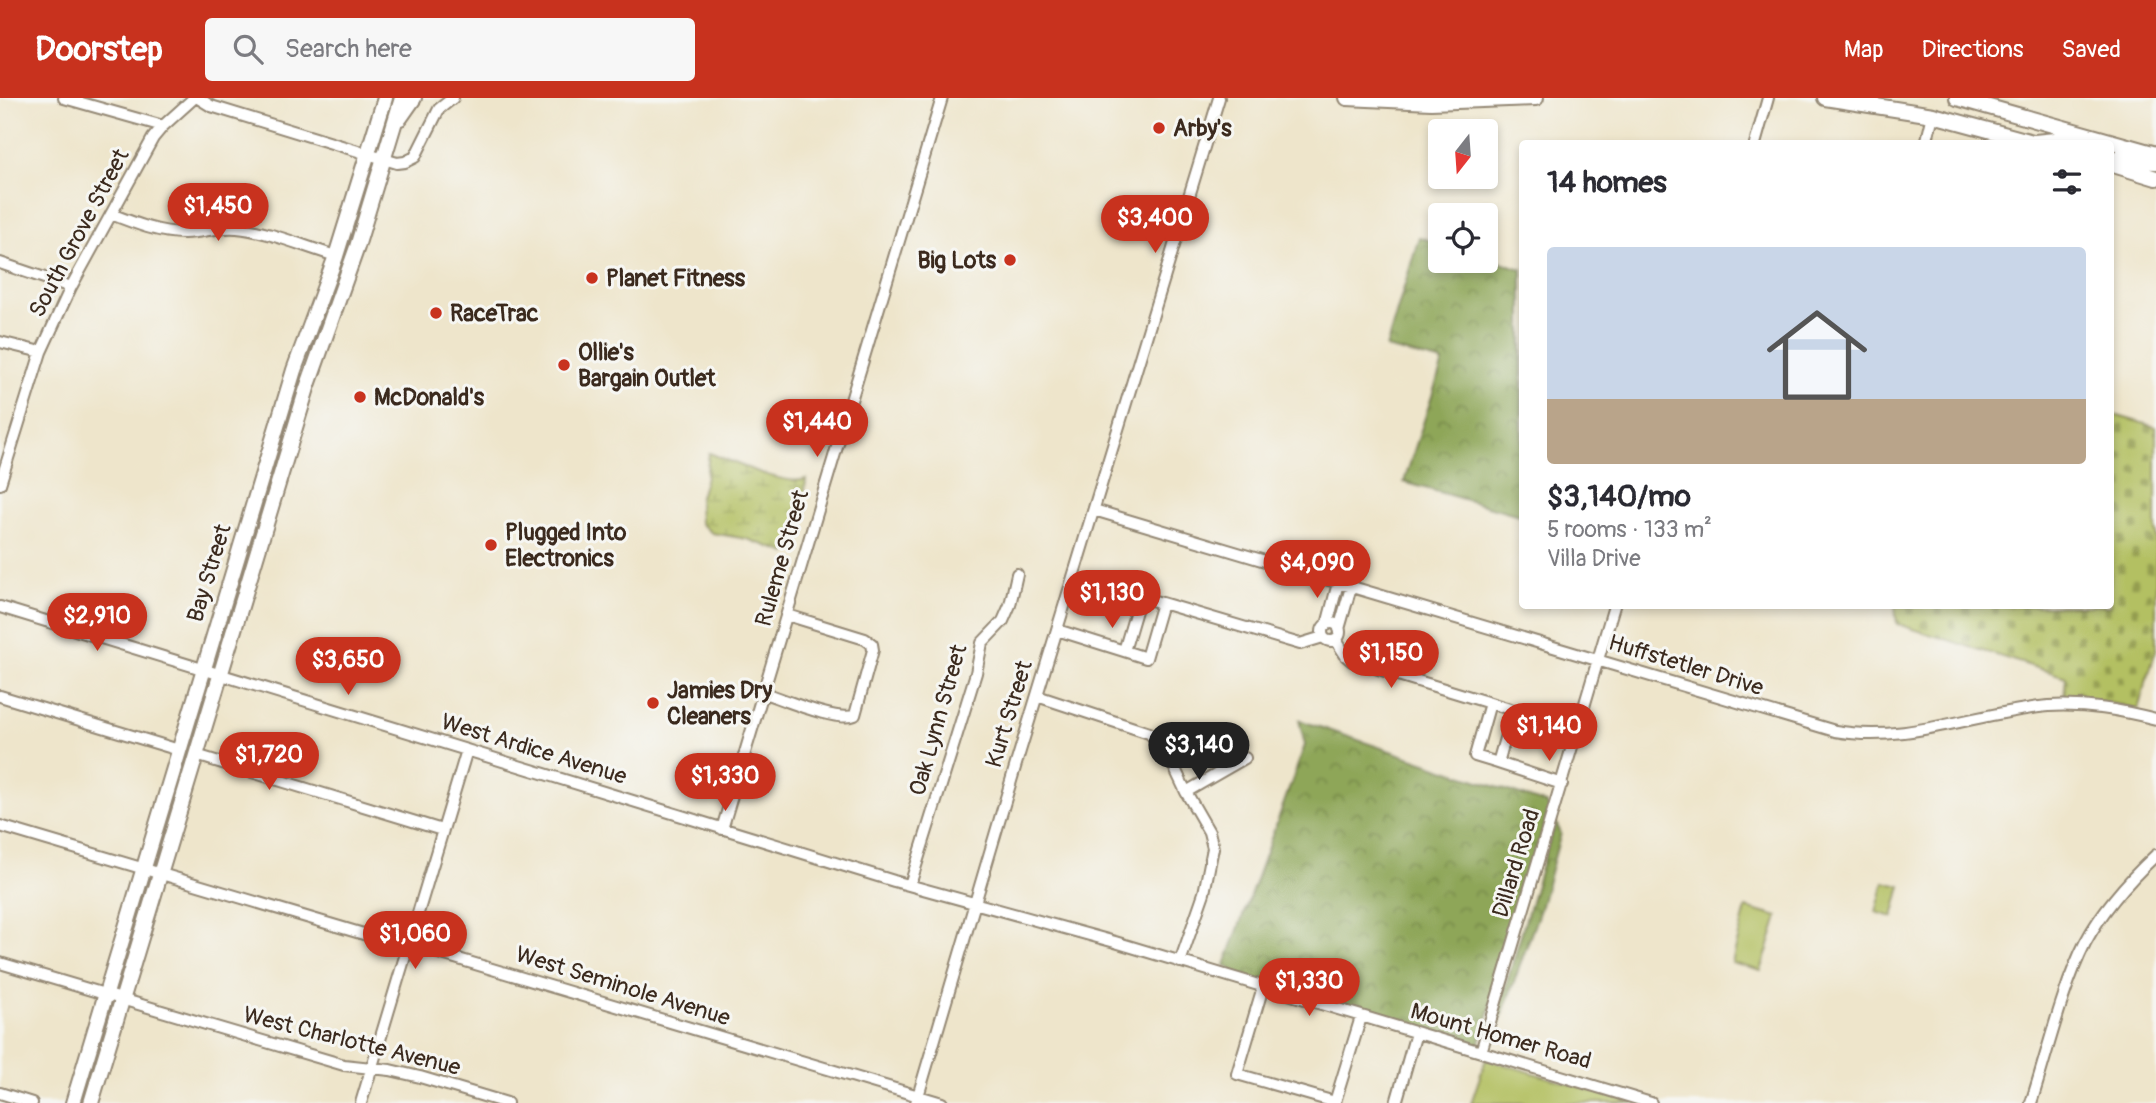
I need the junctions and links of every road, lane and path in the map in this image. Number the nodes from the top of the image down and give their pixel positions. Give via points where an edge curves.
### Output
1 (64, 98) edge
2 (196, 98) edge
3 (385, 98) edge
4 (402, 98) edge
5 (414, 98) edge
6 (453, 98) edge
7 (942, 98) edge
8 (1219, 98) edge
9 (1347, 98) edge
10 (1536, 98) edge
11 (1769, 98) edge
12 (1825, 98) edge
13 (1957, 98) edge
14 (1507, 99) edge
15 (1933, 115) junction
16 (163, 126) junction
17 (391, 135) junction
18 (1756, 140) edge
19 (1927, 140) edge
20 (2027, 140) edge
21 (2108, 140) edge
22 (2114, 142) edge
23 (2156, 154) edge
24 (368, 155) junction
25 (2114, 156) edge
26 (384, 159) junction
27 (2156, 162) edge
28 (2114, 165) edge
29 (2156, 178) edge
30 (111, 214) junction
31 (336, 256) junction
32 (0, 263) edge
33 (71, 287) junction
34 (305, 338) junction
35 (0, 342) edge
36 (322, 343) junction
37 (41, 352) junction
38 (0, 484) edge
39 (1094, 510) junction
40 (249, 518) junction
41 (266, 523) junction
42 (1017, 574) dead end
43 (1338, 583) junction
44 (1351, 587) junction
45 (1335, 596) junction
46 (1348, 599) junction
47 (1162, 603) junction
48 (0, 607) edge
49 (1613, 609) edge
50 (787, 615) junction
51 (1327, 625) junction
52 (1057, 629) junction
53 (1319, 638) junction
54 (1339, 639) junction
55 (1124, 651) junction
56 (1598, 660) junction
57 (204, 670) junction
58 (220, 675) junction
59 (764, 693) junction
60 (0, 696) edge
61 (1037, 696) junction
62 (1490, 703) junction
63 (2156, 719) edge
64 (179, 750) junction
65 (467, 750) junction
66 (196, 755) junction
67 (1245, 758) dead end
68 (1498, 763) junction
69 (1562, 784) junction
70 (1186, 792) junction
71 (0, 826) edge
72 (722, 829) junction
73 (442, 830) junction
74 (2156, 855) edge
75 (144, 870) junction
76 (165, 876) junction
77 (910, 885) junction
78 (975, 905) junction
79 (407, 945) junction
80 (1180, 962) junction
81 (0, 963) edge
82 (1263, 987) junction
83 (105, 995) junction
84 (122, 1000) junction
85 (1361, 1017) junction
86 (1416, 1033) junction
87 (1481, 1052) junction
88 (370, 1068) junction
89 (0, 1093) edge
90 (917, 1100) edge
91 (32, 1103) edge
92 (73, 1103) edge
93 (91, 1103) edge
94 (361, 1103) edge
95 (507, 1103) edge
96 (942, 1103) edge
97 (1396, 1103) edge
98 (1651, 1103) edge
99 (2031, 1103) edge

1 - 16 street
2 - 16 street, South Grove Street
2 - 24 street
3 - 24 main road, Bay Street
4 - 17 main road, Bay Street
5 - 17 main road
6 - 26 street via 439,109 415,157 405,162
7 - 50 street, Ruleme Street
8 - 39 street, Kurt Street
9 - 14 main road
10 - 14 main road
11 - 18 street
12 - 15 main road
13 - 21 main road
15 - 19 street
15 - 20 main road
16 - 30 street, South Grove Street
17 - 26 main road, Bay Street
22 - 23 main road
24 - 26 street
24 - 31 main road, Bay Street
25 - 27 main road
26 - 36 main road, Bay Street
28 - 29 main road
30 - 31 street via 170,232 246,229
30 - 33 street, South Grove Street
31 - 34 main road, Bay Street
32 - 33 street
33 - 37 street, South Grove Street
34 - 36 street
34 - 40 main road, Bay Street
35 - 37 street
36 - 41 main road, Bay Street
37 - 38 street, South Grove Street
39 - 43 street, Huffstetler Drive
39 - 52 street, Kurt Street
40 - 41 street
40 - 57 main road, Bay Street
41 - 58 main road, Bay Street
42 - 77 street, Oak Lynn Street via 1003,621 982,643
43 - 44 street, Huffstetler Drive
43 - 45 street
44 - 46 street
44 - 56 street, Huffstetler Drive
45 - 46 street
45 - 51 street
46 - 54 street
47 - 53 street via 1300,645
47 - 55 street via 1140,597
47 - 55 street via 1146,658
48 - 57 street, West Ardice Avenue
49 - 56 street, Dillard Road
50 - 59 street, Ruleme Street
50 - 59 street via 872,644 855,715 835,715
51 - 53 street
51 - 54 street via 1333,624
52 - 55 street
52 - 61 street, Kurt Street
53 - 54 street
54 - 62 street via 1352,662
56 - 63 street, Huffstetler Drive via 1835,731 1913,732 2049,706 2091,706
56 - 69 street, Dillard Road
57 - 58 street, West Ardice Avenue
57 - 64 main road, Bay Street
58 - 65 street, West Ardice Avenue
58 - 66 main road, Bay Street
59 - 72 street, Ruleme Street
60 - 64 street
61 - 70 street via 1149,733 1164,747
61 - 78 street, Kurt Street
62 - 68 street via 1513,710
62 - 68 street via 1475,756
64 - 75 main road, Bay Street
65 - 72 street, West Ardice Avenue
65 - 73 street
66 - 73 street
66 - 76 main road, Bay Street
67 - 70 street
68 - 69 street
69 - 87 street, Dillard Road
70 - 80 street via 1213,848
71 - 75 street, West Seminole Avenue
72 - 77 street, West Ardice Avenue
73 - 79 street
74 - 99 street via 2119,893 2084,945
75 - 76 street, West Seminole Avenue
75 - 83 main road, Bay Street
76 - 79 street, West Seminole Avenue
76 - 84 main road, Bay Street
77 - 78 street, West Ardice Avenue
78 - 80 street, Mount Homer Road
78 - 90 street, Kurt Street
79 - 88 street
79 - 90 street, West Seminole Avenue
80 - 82 street, Mount Homer Road
81 - 83 street, West Charlotte Avenue
82 - 85 street, Mount Homer Road
82 - 85 street via 1237,1073 1249,1077 1335,1102
83 - 84 street, West Charlotte Avenue
83 - 92 main road, Bay Street
84 - 88 street, West Charlotte Avenue via 344,1065
84 - 93 main road, Bay Street
85 - 86 street, Mount Homer Road
86 - 87 street, Mount Homer Road
86 - 97 street
87 - 98 street, Mount Homer Road
88 - 94 street
88 - 95 street, West Charlotte Avenue via 420,1077
89 - 91 street
90 - 96 street, West Seminole Avenue

